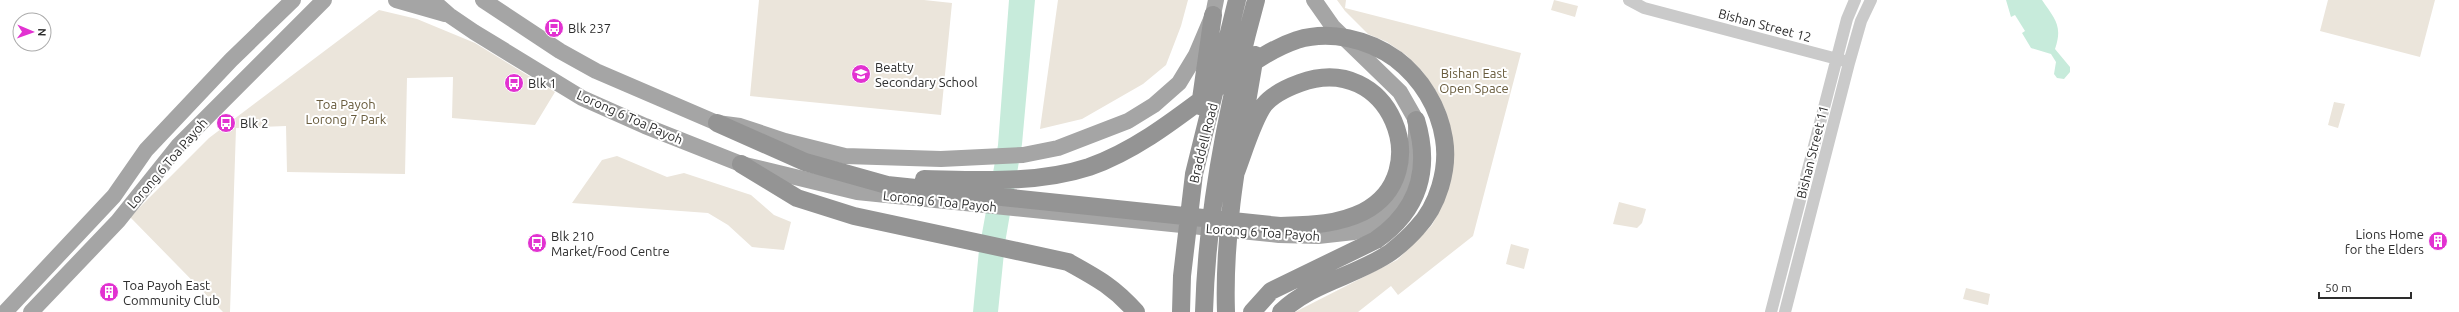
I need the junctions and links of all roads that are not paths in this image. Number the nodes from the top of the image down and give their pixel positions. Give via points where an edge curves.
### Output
1 (293, 0) edge
2 (324, 0) edge
3 (396, 0) edge
4 (432, 0) edge
5 (483, 0) edge
6 (1237, 0) edge
7 (1256, 0) edge
8 (1264, 0) edge
9 (1314, 0) edge
10 (1629, 0) edge
11 (1855, 0) edge
12 (1871, 0) edge
13 (1215, 7) edge
14 (449, 15) junction
15 (1837, 59) junction
16 (1849, 62) junction
17 (1416, 120) junction
18 (717, 124) junction
19 (178, 146) junction
20 (146, 150) junction
21 (741, 164) junction
22 (1236, 172) junction
23 (1194, 174) junction
24 (975, 193) junction
25 (1280, 230) junction
26 (6, 312) edge
27 (31, 312) edge
28 (1136, 312) edge
29 (1181, 312) edge
30 (1204, 312) edge
31 (1226, 312) edge
32 (1252, 312) edge
33 (1281, 312) edge
34 (1771, 312) edge
35 (1785, 312) edge

1 - 20 main road, Lorong 6 Toa Payoh via 231,60
2 - 19 main road, Lorong 6 Toa Payoh
3 - 14 main road
4 - 14 main road, Lorong 6 Toa Payoh
5 - 18 main road via 560,51 596,71
6 - 23 highway, Braddell Road
7 - 30 highway, Braddell Road via 1243,46 1214,186 1205,267
8 - 22 highway
9 - 17 main road via 1333,27 1400,92
10 - 15 street, Bishan Street 12 via 1644,8
11 - 15 street, Bishan Street 11 via 1847,19
12 - 16 street, Bishan Street 11 via 1861,22
13 - 18 main road via 1196,55 1179,83 1154,105 1128,121 1058,148 1023,155 987,158 845,156 785,141 740,126
13 - 23 highway via 1194,142
14 - 21 main road, Lorong 6 Toa Payoh via 582,98
15 - 16 street, Bishan Street 12
15 - 34 street, Bishan Street 11
16 - 35 street, Bishan Street 11
17 - 25 main road, Lorong 6 Toa Payoh via 1416,145 1408,181 1402,195 1380,218 1368,227 1354,232 1318,236
17 - 32 highway via 1422,138 1423,158 1420,181 1404,214 1390,230 1376,240 1271,291
18 - 24 highway via 781,153 886,185
19 - 20 main road via 161,155
19 - 27 main road, Lorong 6 Toa Payoh via 118,221
20 - 26 main road, Lorong 6 Toa Payoh via 114,196
21 - 24 main road, Lorong 6 Toa Payoh via 857,192
21 - 28 highway via 797,198 854,216 1068,262 1118,292
22 - 25 highway via 1265,105 1293,86 1323,77 1337,77 1369,89 1389,110 1396,124 1400,145 1395,177 1386,191 1363,211 1344,219 1322,225
22 - 31 highway via 1224,273
23 - 29 highway, Braddell Road via 1182,276
24 - 25 highway
24 - 33 highway via 1090,166 1154,134 1260,58 1299,40 1321,36 1367,42 1400,62 1419,81 1435,107 1444,140 1443,176 1434,203 1418,227 1391,252 1312,290

